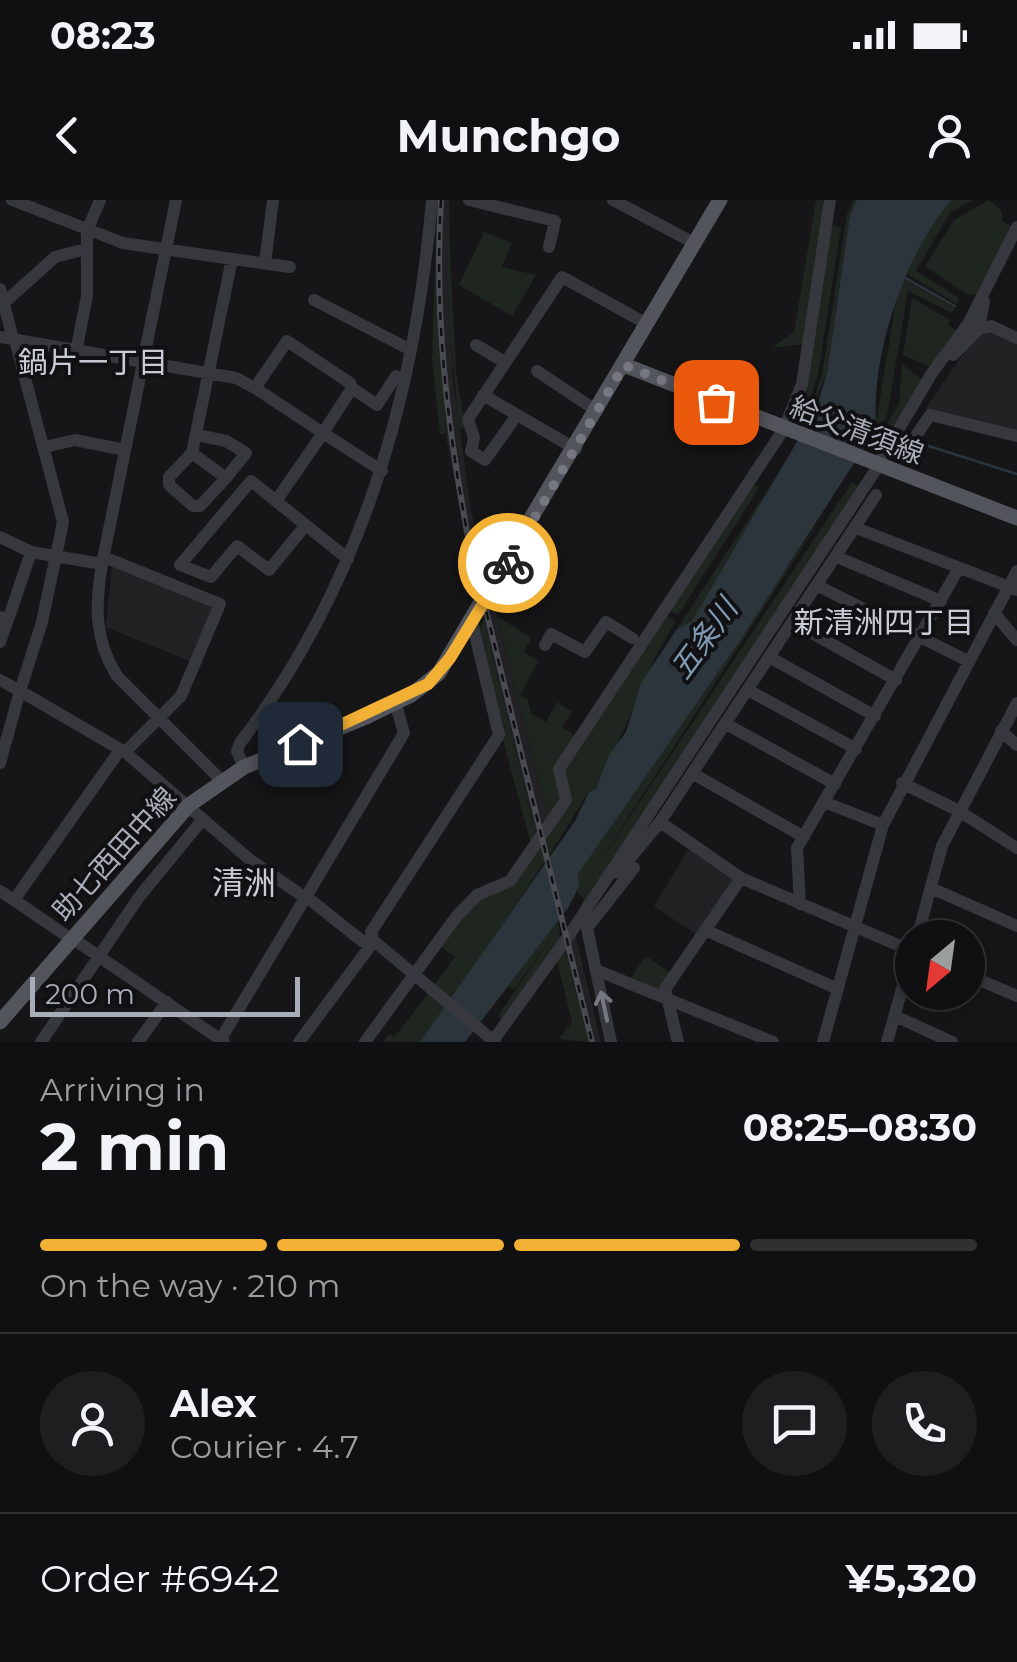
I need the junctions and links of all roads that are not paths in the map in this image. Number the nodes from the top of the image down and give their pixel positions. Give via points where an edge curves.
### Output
1 (100, 200) edge
2 (176, 200) edge
3 (273, 200) edge
4 (432, 200) edge
5 (469, 200) edge
6 (615, 200) edge
7 (720, 200) edge
8 (21, 202) edge
9 (829, 203) edge
10 (512, 205) edge
11 (1017, 228) edge
12 (87, 230) junction
13 (694, 243) junction
14 (548, 247) dead end
15 (1017, 248) edge
16 (86, 249) junction
17 (165, 250) junction
18 (232, 259) junction
19 (264, 263) junction
20 (290, 267) dead end
21 (996, 267) junction
22 (986, 290) junction
23 (2, 296) edge
24 (314, 300) dead end
25 (647, 324) junction
26 (979, 329) junction
27 (1017, 338) edge
28 (9, 339) edge
29 (476, 344) dead end
30 (77, 348) junction
31 (410, 349) junction
32 (144, 360) junction
33 (503, 361) junction
34 (624, 365) junction
35 (537, 372) dead end
36 (209, 373) junction
37 (932, 373) junction
38 (404, 380) junction
39 (255, 388) junction
40 (352, 388) junction
41 (483, 395) junction
42 (597, 412) junction
43 (517, 415) junction
44 (786, 430) junction
45 (323, 434) junction
46 (197, 435) junction
47 (1017, 436) edge
48 (45, 447) junction
49 (576, 449) junction
50 (907, 449) dead end
51 (125, 450) junction
52 (192, 453) junction
53 (877, 464) junction
54 (382, 471) junction
55 (226, 478) junction
56 (876, 494) dead end
57 (276, 501) junction
58 (1017, 518) edge
59 (306, 526) junction
60 (856, 528) junction
61 (0, 537) edge
62 (31, 552) junction
63 (58, 556) junction
64 (838, 556) junction
65 (348, 559) junction
66 (103, 560) junction
67 (960, 568) junction
68 (1017, 572) edge
69 (212, 577) junction
70 (818, 586) junction
71 (1013, 588) edge
72 (199, 595) junction
73 (941, 601) junction
74 (994, 613) junction
75 (4, 619) edge
76 (472, 622) junction
77 (794, 624) junction
78 (650, 634) junction
79 (632, 638) junction
80 (921, 638) junction
81 (1017, 640) edge
82 (0, 642) edge
83 (545, 646) dead end
84 (771, 658) junction
85 (968, 661) junction
86 (623, 674) junction
87 (0, 680) edge
88 (896, 680) junction
89 (748, 690) junction
90 (20, 691) junction
91 (395, 702) junction
92 (1017, 702) edge
93 (875, 716) junction
94 (160, 718) junction
95 (726, 724) junction
96 (1001, 731) junction
97 (1017, 746) edge
98 (856, 749) junction
99 (122, 751) junction
100 (0, 763) edge
101 (244, 768) junction
102 (692, 774) junction
103 (221, 780) junction
104 (835, 784) junction
105 (902, 784) junction
106 (824, 802) junction
107 (189, 805) junction
108 (959, 811) junction
109 (203, 819) junction
110 (660, 822) junction
111 (883, 825) junction
112 (804, 836) junction
113 (644, 844) junction
114 (1017, 848) edge
115 (741, 878) junction
116 (600, 887) junction
117 (931, 888) junction
118 (0, 891) edge
119 (308, 898) junction
120 (14, 900) junction
121 (800, 904) junction
122 (922, 920) edge
123 (1017, 926) edge
124 (853, 927) junction
125 (705, 930) junction
126 (72, 939) junction
127 (374, 941) junction
128 (895, 945) edge
129 (99, 957) junction
130 (596, 970) junction
131 (419, 976) junction
132 (985, 982) edge
133 (838, 989) junction
134 (0, 996) edge
135 (1017, 996) edge
136 (667, 998) junction
137 (167, 1002) junction
138 (14, 1006) junction
139 (896, 1010) edge
140 (894, 1016) junction
141 (0, 1022) edge
142 (492, 1040) edge
143 (221, 1041) edge
144 (765, 1041) edge
145 (40, 1042) edge
146 (138, 1042) edge
147 (299, 1042) edge
148 (365, 1042) edge
149 (611, 1042) edge
150 (678, 1042) edge
151 (823, 1042) edge
152 (887, 1042) edge
153 (952, 1042) edge

1 - 12 street
2 - 17 street
3 - 19 street
4 - 31 street
5 - 10 street
6 - 13 street
7 - 13 main road, 助七西田中線
8 - 12 street
9 - 44 street via 802,384
10 - 14 street via 555,221
11 - 21 street
12 - 16 street
12 - 17 street
13 - 25 main road, 助七西田中線
15 - 21 street
16 - 23 street via 55,256
16 - 30 street via 87,296
17 - 18 street
17 - 32 street
18 - 19 street
18 - 36 street
19 - 20 street
21 - 22 street
22 - 26 street
22 - 37 street
23 - 28 street
24 - 31 street
25 - 33 street via 562,277
25 - 34 main road, 助七西田中線
26 - 27 street via 991,326
26 - 37 street
28 - 30 street
28 - 48 street
29 - 33 street
30 - 32 street
31 - 38 street
32 - 36 street
32 - 51 street
33 - 41 street
34 - 42 main road, 助七西田中線
34 - 44 main road, 給父清須線
35 - 42 street
36 - 39 street
36 - 46 street
37 - 53 street
38 - 40 street via 396,376 377,405
38 - 54 street
39 - 40 street via 287,341
39 - 45 street
40 - 45 street
41 - 43 street
41 - 43 street via 468,419 470,449 485,460
42 - 49 main road, 助七西田中線
43 - 49 street
44 - 53 main road, 給父清須線
44 - 78 street
45 - 54 street
45 - 57 street
46 - 52 street
46 - 55 street via 226,440 246,454
47 - 50 street via 930,415
48 - 51 street via 75,440
48 - 63 street via 63,522
49 - 76 main road, 助七西田中線
51 - 66 street
52 - 55 street
52 - 55 street via 169,484 193,506
53 - 58 main road, 給父清須線
53 - 116 street
54 - 65 street
56 - 60 street
57 - 59 street
57 - 69 street via 251,481 183,557 180,565
59 - 65 street
59 - 69 street via 268,570 238,546
60 - 64 street
60 - 67 street
61 - 62 street
62 - 63 street
62 - 75 street
63 - 66 street
63 - 90 street
64 - 70 street
64 - 73 street
65 - 101 street via 301,656 240,743
66 - 72 street
66 - 94 street via 96,618 106,658
67 - 71 street
67 - 73 street
68 - 71 street
69 - 72 street
70 - 77 street
70 - 80 street
71 - 74 street
72 - 94 street via 220,604 181,696
73 - 80 street
74 - 81 street
74 - 85 street
75 - 82 street
76 - 91 main road, 助七西田中線 via 440,672
76 - 127 street via 498,736 385,905 371,932
77 - 84 street
77 - 88 street
78 - 79 street
78 - 86 street
79 - 83 street via 606,622 585,652 551,634
79 - 86 street
80 - 85 street
80 - 88 street
84 - 89 street
84 - 93 street
85 - 105 street
86 - 131 street via 560,769 566,800 510,881 470,901
87 - 90 street
88 - 93 street
89 - 95 street
89 - 98 street
90 - 99 street
90 - 100 street
91 - 101 main road, 助七西田中線
91 - 119 street via 404,734
92 - 96 street
93 - 98 street
94 - 99 street
94 - 103 street
95 - 102 street
95 - 104 street
96 - 97 street
96 - 108 street
98 - 104 street
99 - 107 street
99 - 120 street
101 - 103 main road, 助七西田中線
102 - 110 street
102 - 112 street
103 - 107 main road, 助七西田中線
104 - 106 street
105 - 108 street
105 - 111 street
106 - 111 street
106 - 112 street
107 - 109 street
107 - 126 main road, 助七西田中線
108 - 114 street
108 - 117 street
109 - 119 street
109 - 129 street
110 - 113 street
110 - 115 street
111 - 124 street
112 - 121 street via 797,848
113 - 116 street
113 - 130 street via 646,855 588,928
115 - 121 street
115 - 125 street
116 - 142 street
117 - 122 street
117 - 123 street
118 - 120 street
119 - 127 street via 362,941
119 - 143 street
120 - 126 street
121 - 124 street
124 - 128 street
124 - 133 street
125 - 133 street
125 - 136 street via 665,989
126 - 129 street
126 - 138 main road, 助七西田中線
127 - 131 street
127 - 147 street
129 - 137 street
129 - 145 street
130 - 136 street
149 -> 130 street
131 - 142 street
131 - 148 street
132 - 135 street
133 - 151 street
134 - 138 street
136 - 144 street
136 - 150 street
137 - 143 street
137 - 146 street
138 - 141 main road, 助七西田中線
139 - 140 street
140 - 152 street
140 - 153 street

